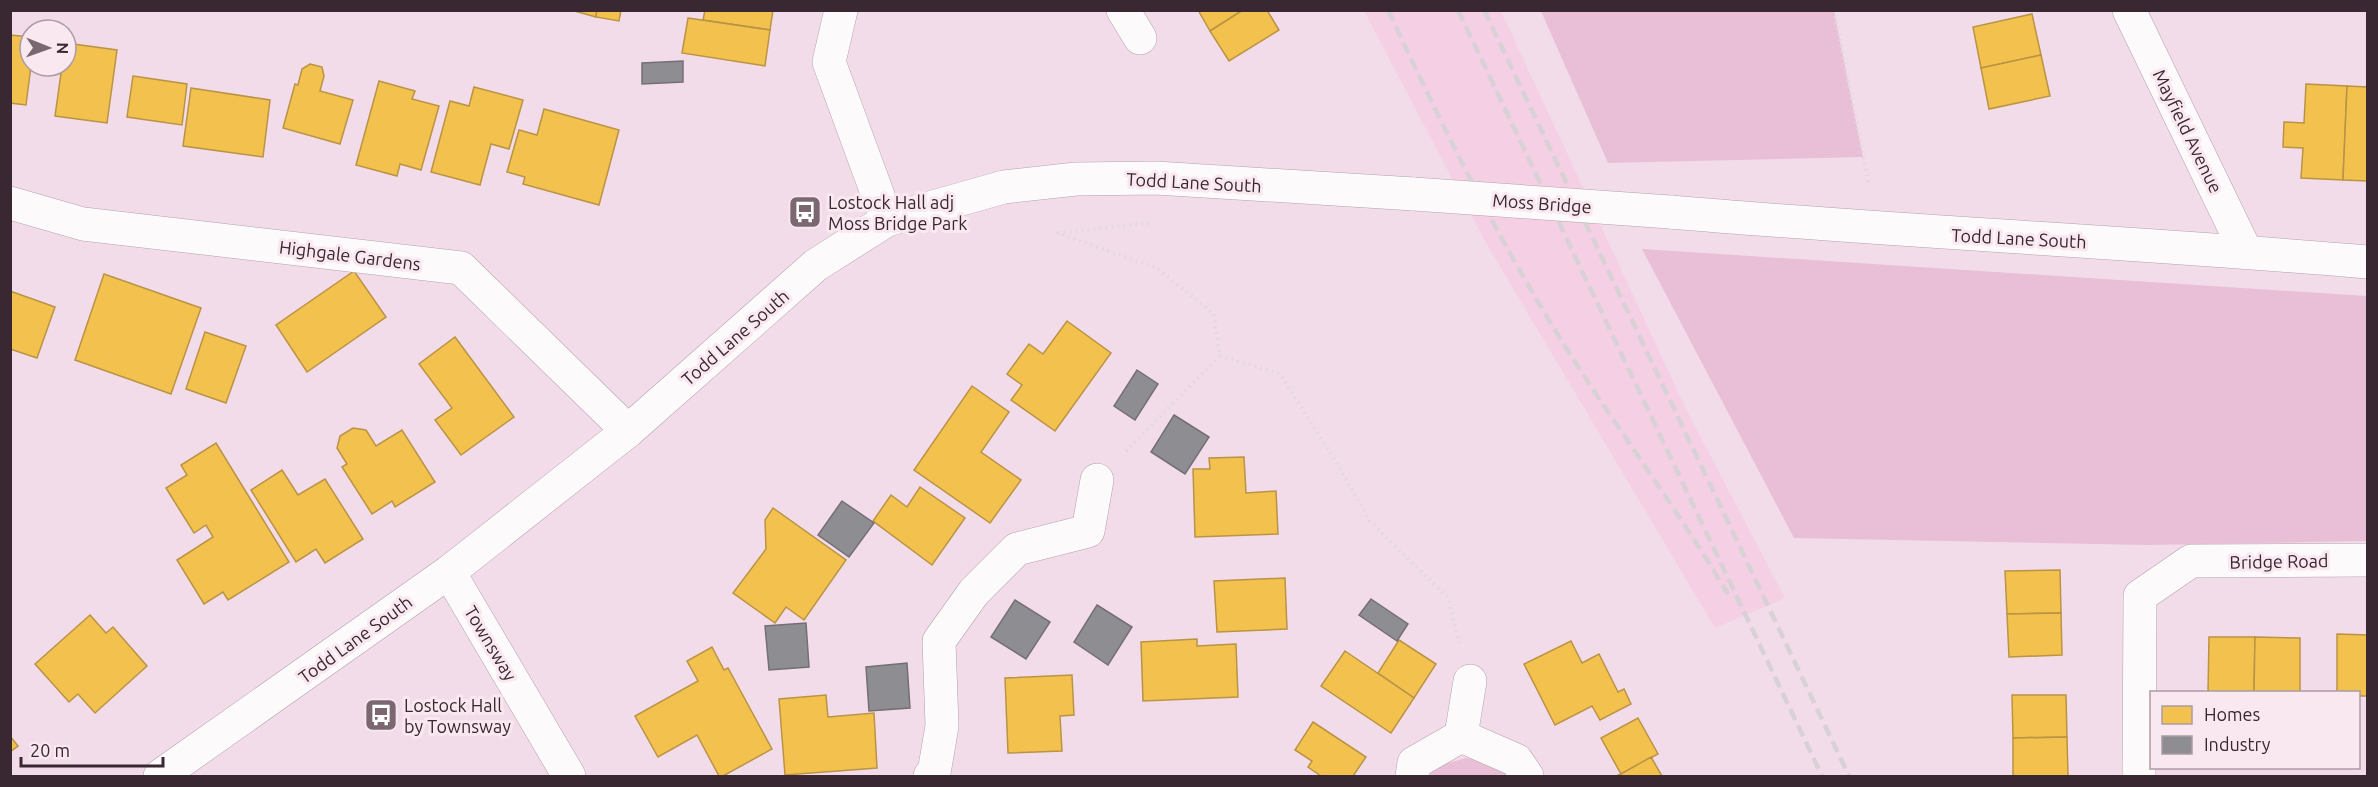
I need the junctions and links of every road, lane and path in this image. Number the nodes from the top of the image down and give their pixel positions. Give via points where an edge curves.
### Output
1 (841, 10) edge
2 (1123, 10) edge
3 (1834, 10) edge
4 (2129, 10) edge
5 (1140, 38) dead end
6 (1863, 157) dead end
7 (1156, 178) junction
8 (1414, 194) joint
9 (10, 203) edge
10 (1670, 212) joint
11 (887, 220) junction
12 (2246, 252) junction
13 (2367, 262) edge
14 (1220, 356) junction
15 (628, 431) junction
16 (1097, 480) joint
17 (2367, 560) edge
18 (449, 572) junction
19 (1470, 681) joint
20 (1461, 736) junction
21 (160, 777) edge
22 (569, 777) edge
23 (930, 777) edge
24 (1412, 777) edge
25 (1527, 777) edge
26 (2139, 777) edge

1 - 11 street via 829,63
2 - 5 street
3 - 6 path
4 - 12 street, Mayfield Avenue
7 - 8 street, Todd Lane South
7 - 11 street, Todd Lane South via 1076,179 1004,187
7 - 14 path via 1148,223 1058,233 1157,268 1213,313
8 - 10 street, Moss Bridge, bridge
9 - 15 street, Highgale Gardens via 83,224 461,268
10 - 12 street, Todd Lane South via 1879,230
11 - 15 street, Todd Lane South via 816,265
12 - 13 street, Todd Lane South
14 - 16 path
14 - 19 path via 1280,374 1370,521 1448,598
15 - 18 street, Todd Lane South
16 - 23 street via 1088,531 1017,549 974,592 939,640 942,726
17 - 26 street, Bridge Road via 2191,561 2140,596
18 - 21 street, Todd Lane South
18 - 22 street, Townsway
19 - 20 street
20 - 24 street via 1414,763
20 - 25 street via 1516,760

